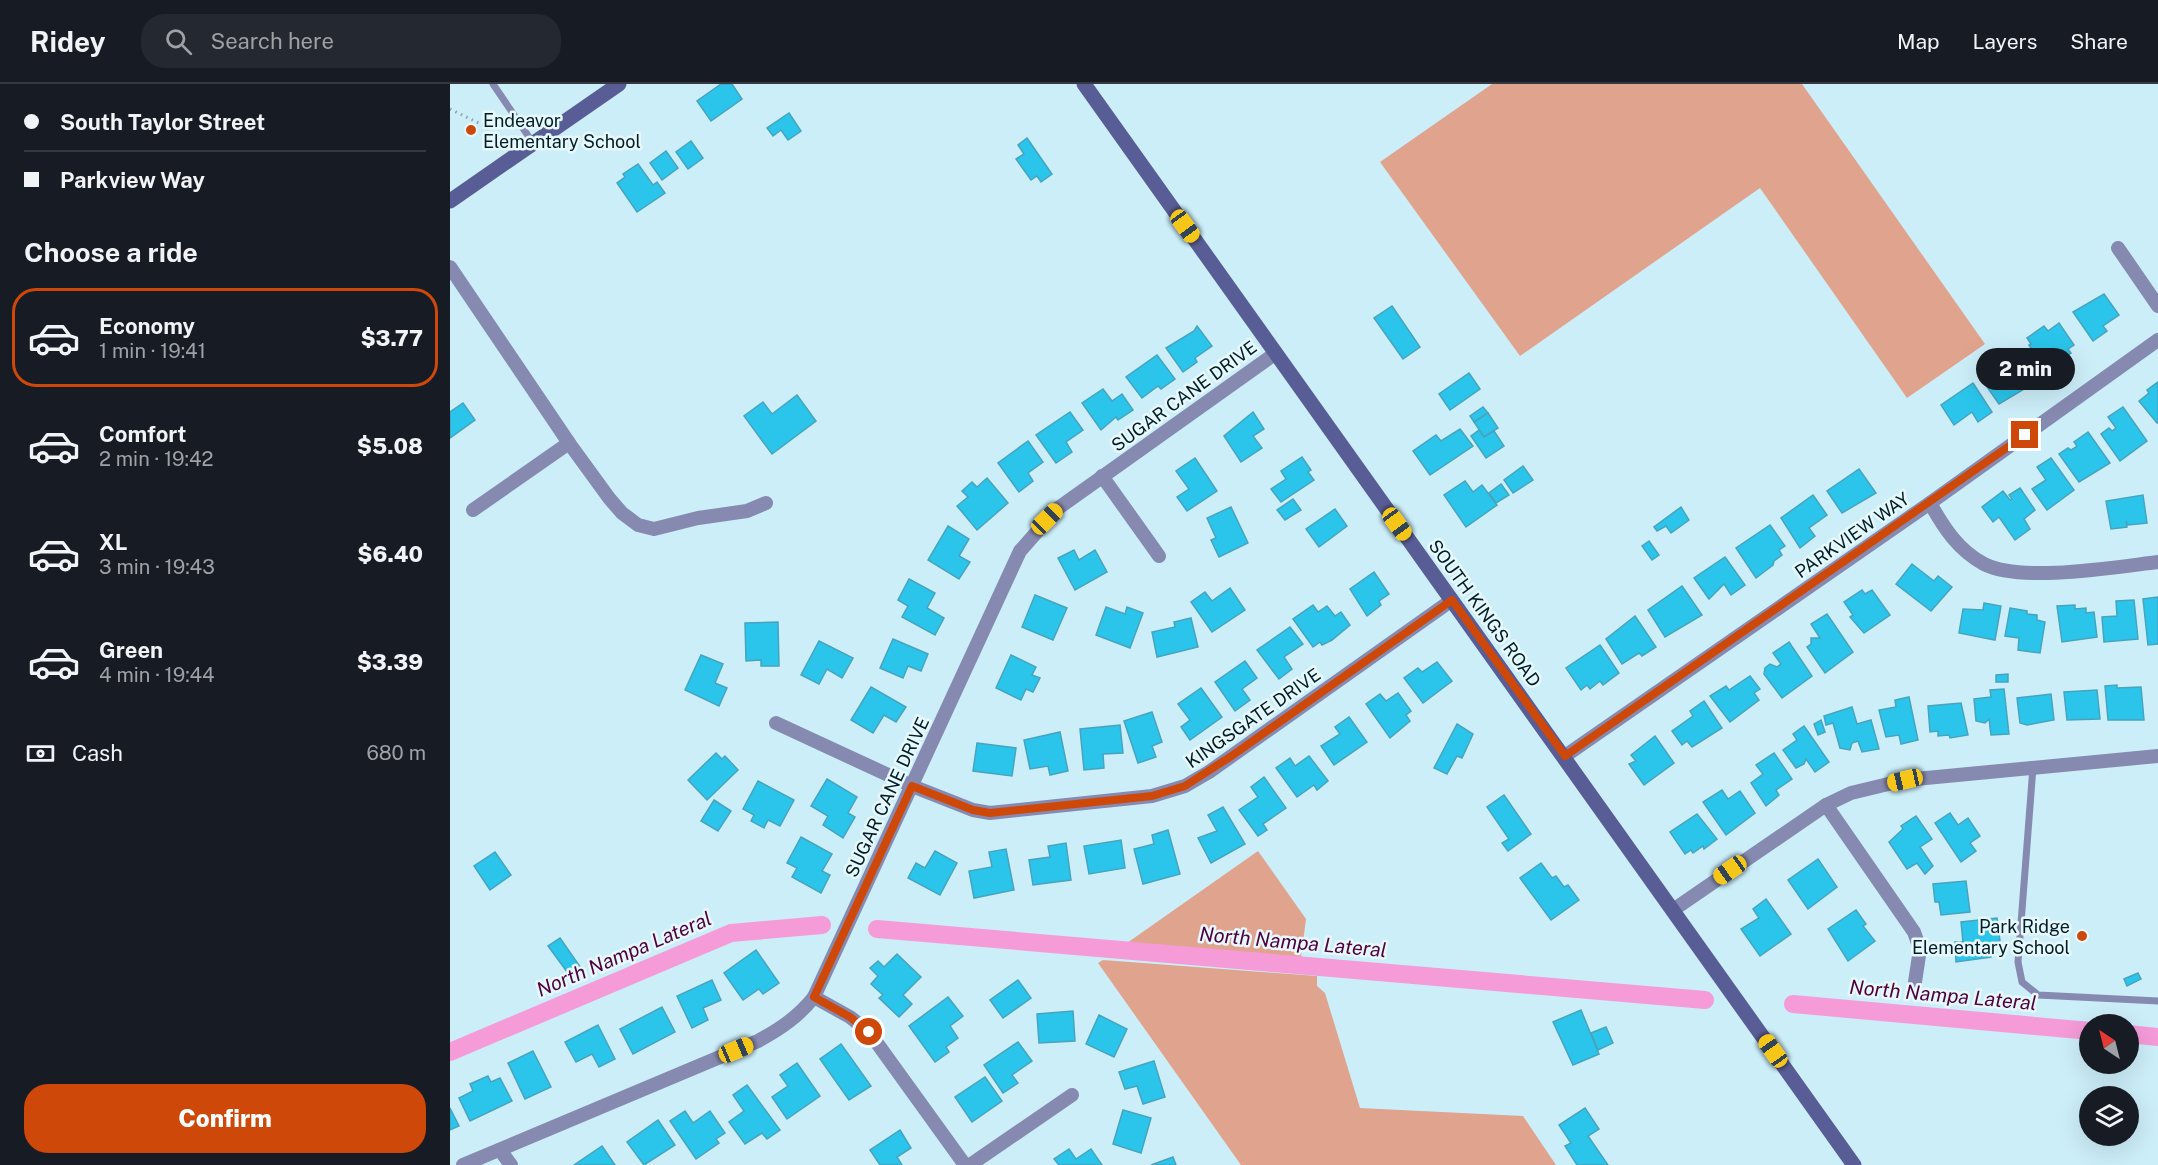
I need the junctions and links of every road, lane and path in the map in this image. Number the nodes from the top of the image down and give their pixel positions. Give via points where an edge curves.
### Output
1 (493, 84) edge
2 (619, 84) edge
3 (1084, 84) edge
4 (450, 109) edge
5 (493, 135) dead end
6 (533, 143) junction
7 (450, 201) edge
8 (2118, 249) dead end
9 (450, 267) edge
10 (2158, 306) edge
11 (2158, 340) edge
12 (1276, 352) junction
13 (569, 443) junction
14 (1102, 476) junction
15 (766, 503) dead end
16 (1930, 503) junction
17 (473, 510) dead end
18 (1159, 556) dead end
19 (2158, 562) edge
20 (1452, 600) junction
21 (776, 723) dead end
22 (1565, 756) junction
23 (2158, 756) edge
24 (2033, 767) junction
25 (912, 786) junction
26 (1826, 805) junction
27 (1673, 910) junction
28 (1915, 982) dead end
29 (814, 997) junction
30 (2158, 1001) edge
31 (1072, 1095) dead end
32 (500, 1150) junction
33 (463, 1165) edge
34 (511, 1165) edge
35 (964, 1165) edge
36 (970, 1165) edge
37 (1854, 1165) edge

1 - 6 lane
2 - 6 main road
3 - 12 main road, SOUTH KINGS ROAD
4 - 5 path via 487,126
6 - 7 main road
8 - 10 street
9 - 13 street
11 - 16 street, PARKVIEW WAY
12 - 14 street, SUGAR CANE DRIVE
12 - 20 main road, SOUTH KINGS ROAD
13 - 15 street via 622,513 638,525 654,529 747,511
13 - 17 street
14 - 18 street
14 - 25 street, SUGAR CANE DRIVE via 1057,509 1020,551
16 - 19 street via 1946,532 1986,565 2020,573
16 - 22 street, PARKVIEW WAY
20 - 22 main road, SOUTH KINGS ROAD
20 - 25 street, KINGSGATE DRIVE via 1185,786 1152,796 990,813
21 - 25 street, KINGSGATE DRIVE
22 - 27 main road, SOUTH KINGS ROAD
23 - 24 street
24 - 26 street via 1905,780 1851,793
24 - 30 lane via 2018,962 2022,981 2038,995
25 - 29 street, SUGAR CANE DRIVE
26 - 27 street
26 - 28 street via 1914,932 1920,949
27 - 37 main road, SOUTH KINGS ROAD
29 - 32 street, SUGAR CANE DRIVE via 795,1018 758,1041
29 - 35 street via 869,1032
31 - 36 street
32 - 33 street, SUGAR CANE DRIVE
32 - 34 street

